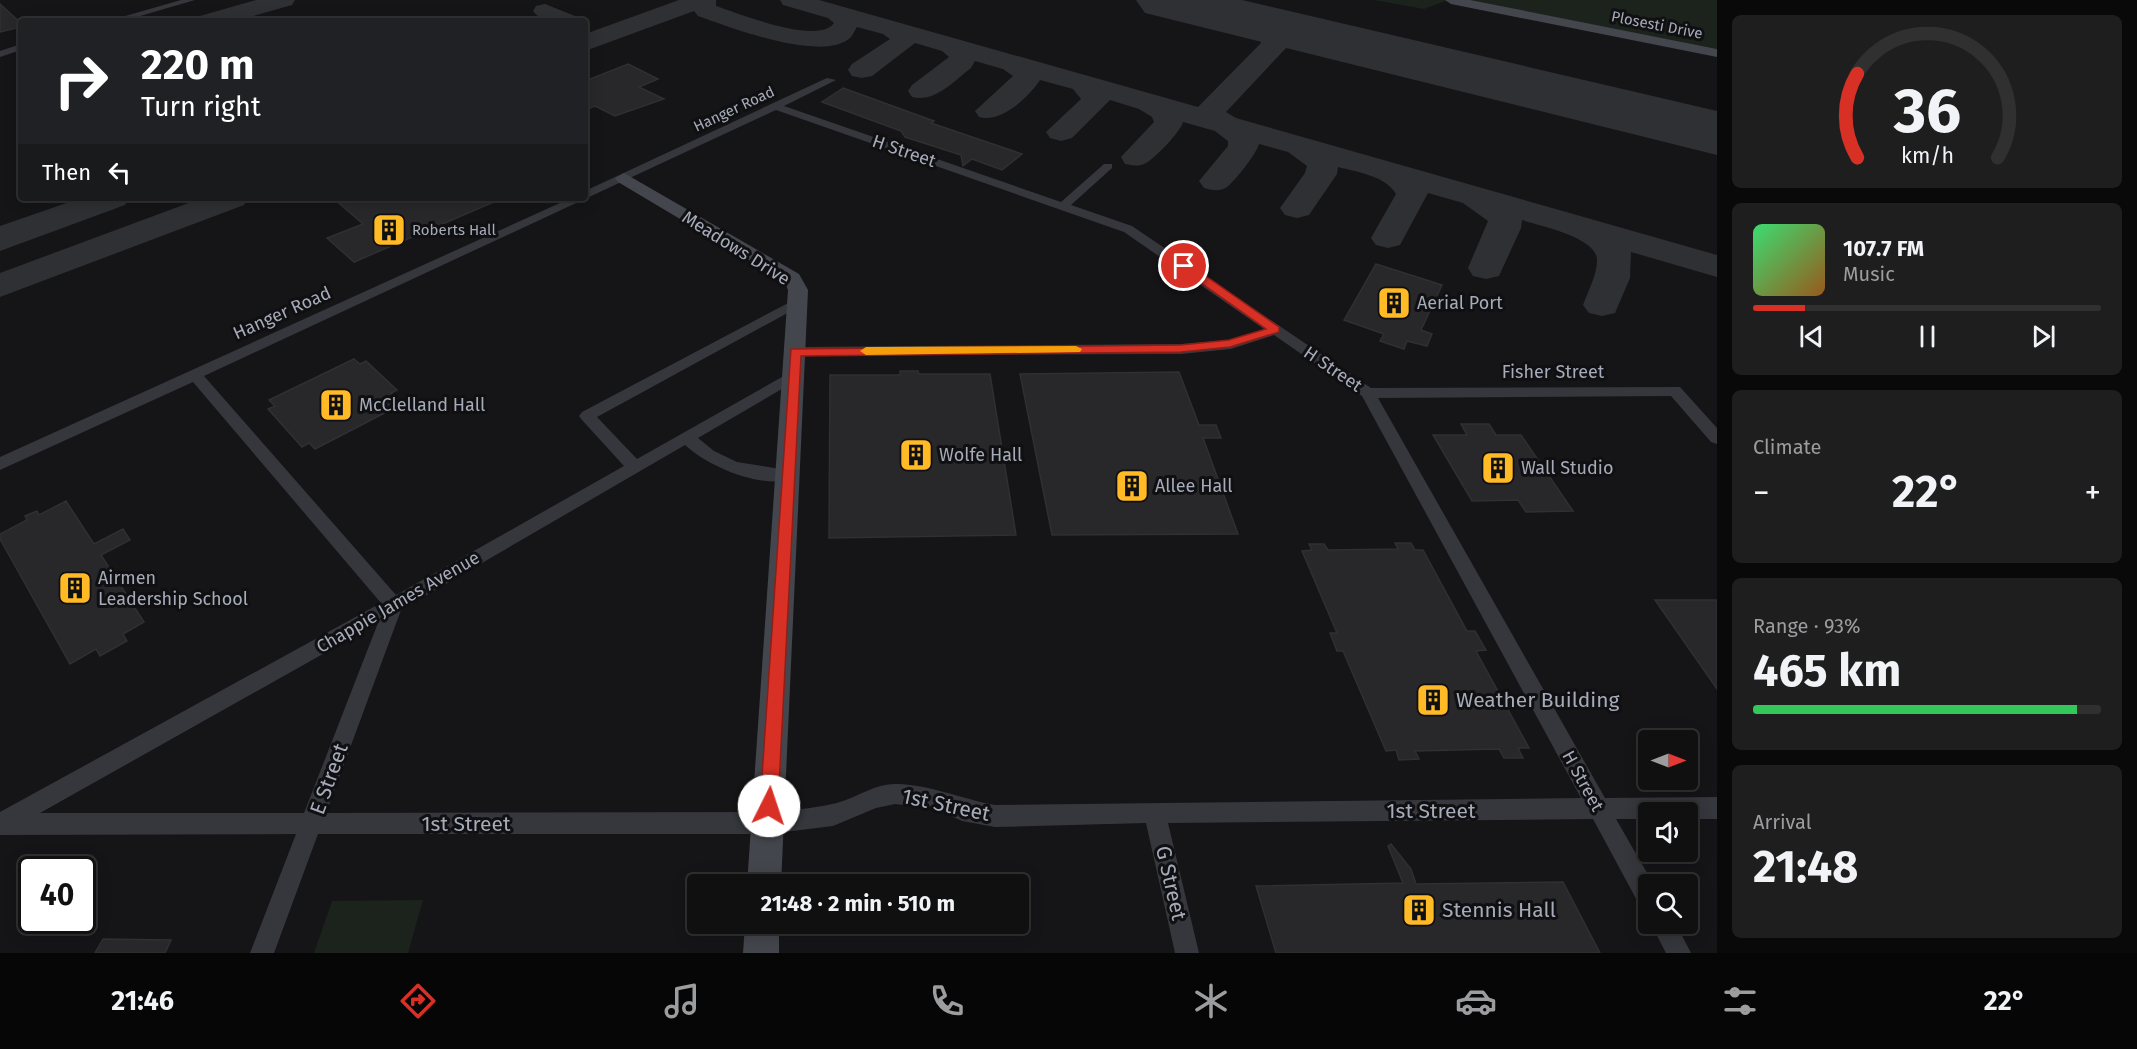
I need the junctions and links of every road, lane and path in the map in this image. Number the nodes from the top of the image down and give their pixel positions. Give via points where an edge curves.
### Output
1 (191, 0) edge
2 (1451, 0) edge
3 (124, 18) edge
4 (18, 48) edge
5 (1717, 53) edge
6 (0, 54) edge
7 (831, 80) dead end
8 (777, 107) junction
9 (1108, 165) dead end
10 (624, 178) junction
11 (588, 195) edge
12 (574, 201) edge
13 (1063, 206) junction
14 (797, 304) junction
15 (1275, 330) junction
16 (795, 352) junction
17 (194, 374) junction
18 (794, 376) junction
19 (1368, 393) junction
20 (685, 436) junction
21 (1717, 438) edge
22 (0, 464) edge
23 (634, 466) junction
24 (787, 475) junction
25 (394, 605) junction
26 (1717, 808) edge
27 (1599, 810) junction
28 (1155, 813) junction
29 (768, 823) junction
30 (0, 824) edge
31 (312, 825) junction
32 (765, 874) edge
33 (1638, 880) edge
34 (761, 934) edge
35 (1669, 934) edge
36 (262, 953) edge
37 (760, 953) edge
38 (1187, 953) edge
39 (1679, 953) edge

1 - 3 street
2 - 5 street, Plosesti Drive
4 - 6 street
7 - 8 street, Hanger Road
8 - 10 street, Hanger Road
8 - 13 street, H Street
9 - 13 street
10 - 11 street, Hanger Road
10 - 14 street, Meadows Drive via 792,278 798,290
12 - 17 street, Hanger Road
13 - 15 street, H Street via 1128,229
14 - 16 street, Meadows Drive
14 - 23 street via 587,416
15 - 16 street via 1230,344 1181,349
15 - 19 street, H Street
16 - 18 street, Meadows Drive
17 - 22 street, Hanger Road
17 - 25 street
18 - 20 street, Chappie James Avenue
18 - 24 street, Meadows Drive
19 - 21 street, Fisher Street via 1675,391
19 - 27 street, H Street
20 - 23 street, Chappie James Avenue
20 - 24 street via 718,462 737,469
23 - 25 street, Chappie James Avenue
24 - 29 street, Meadows Drive
25 - 30 street, Chappie James Avenue
25 - 31 street, E Street
26 - 27 street, 1st Street
27 - 28 street, 1st Street
27 - 33 street, H Street
28 - 29 street, 1st Street via 995,816 962,810 937,799 894,794 832,815
28 - 38 street, G Street
29 - 31 street, 1st Street
29 - 32 street, Meadows Drive
30 - 31 street, 1st Street
31 - 36 street, E Street
34 - 37 street
35 - 39 street

